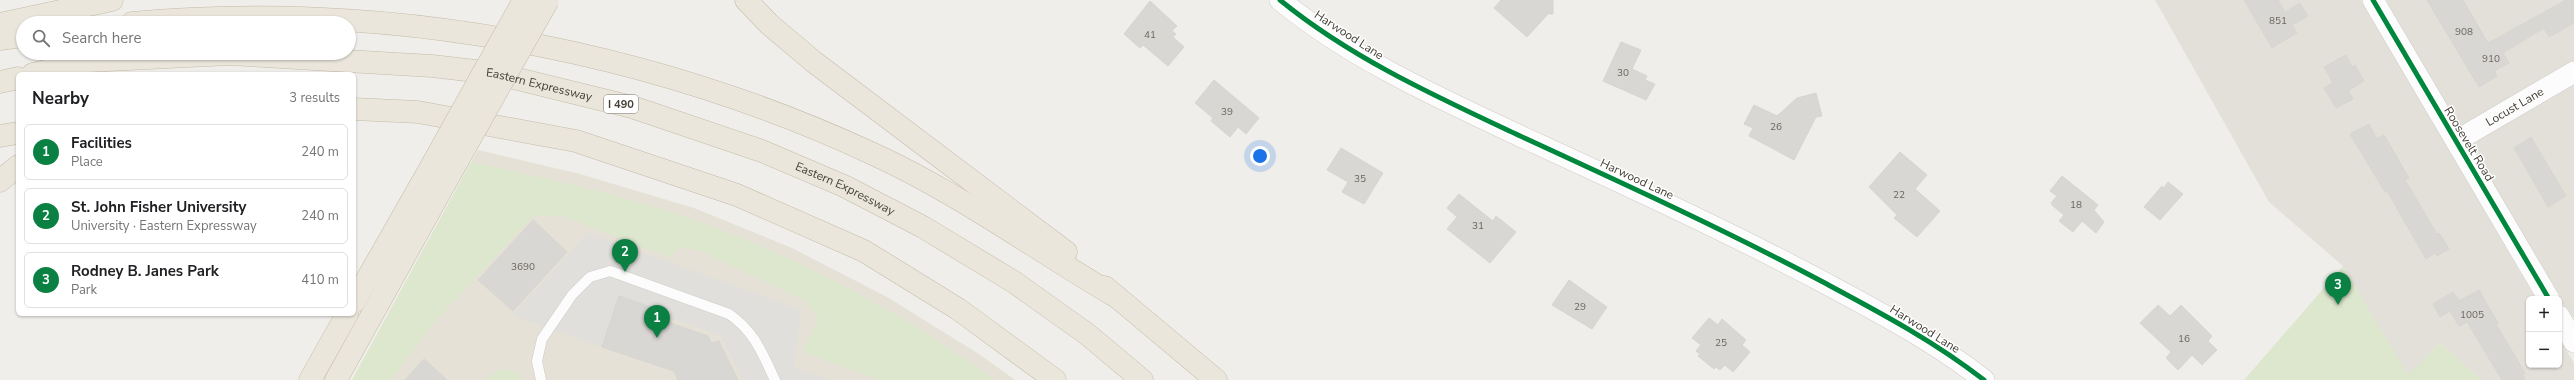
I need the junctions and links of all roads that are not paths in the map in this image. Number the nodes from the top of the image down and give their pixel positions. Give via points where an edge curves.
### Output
1 (112, 0) edge
2 (524, 0) edge
3 (548, 0) edge
4 (746, 0) edge
5 (1280, 0) edge
6 (2373, 0) edge
7 (37, 16) edge
8 (187, 16) edge
9 (319, 16) edge
10 (356, 19) edge
11 (16, 21) edge
12 (0, 24) edge
13 (16, 37) edge
14 (0, 39) edge
15 (114, 60) edge
16 (330, 60) edge
17 (41, 72) edge
18 (2574, 72) edge
19 (16, 78) edge
20 (0, 82) edge
21 (356, 109) edge
22 (16, 133) edge
23 (0, 136) edge
24 (2456, 141) junction
25 (16, 168) edge
26 (0, 182) edge
27 (433, 183) junction
28 (1115, 296) junction
29 (2547, 296) edge
30 (356, 299) edge
31 (346, 316) edge
32 (2562, 321) edge
33 (2574, 342) edge
34 (310, 380) edge
35 (336, 380) edge
36 (541, 380) edge
37 (775, 380) edge
38 (1055, 380) edge
39 (1142, 380) edge
40 (1216, 380) edge
41 (1984, 380) edge

1 - 7 highway
2 - 27 highway, bridge
3 - 27 highway, bridge
4 - 28 highway via 769,24 814,62 1079,261
5 - 41 street, Harwood Lane via 1329,36 1380,67 1446,101 1761,249 1892,319 1940,348
6 - 24 street, Roosevelt Road
8 - 9 highway
10 - 28 highway via 433,25 547,44 643,68 749,102 872,153 982,212
11 - 12 highway
13 - 14 highway
15 - 17 highway, Eastern Expressway / I 490 via 88,61
16 - 39 highway, Eastern Expressway / I 490 via 432,66 493,73 632,107 762,151 844,186 923,227 1014,282 1087,334
18 - 24 street, Locust Lane
19 - 20 highway
21 - 38 highway via 418,112 576,141 737,195 864,251 958,309
22 - 23 highway
24 - 29 street, Roosevelt Road
25 - 26 highway
27 - 30 highway
27 - 35 highway
28 - 40 highway
31 - 34 highway
32 - 33 street
36 - 37 lane via 538,361 542,339 572,295 590,277 610,271 729,314 744,325 756,340

